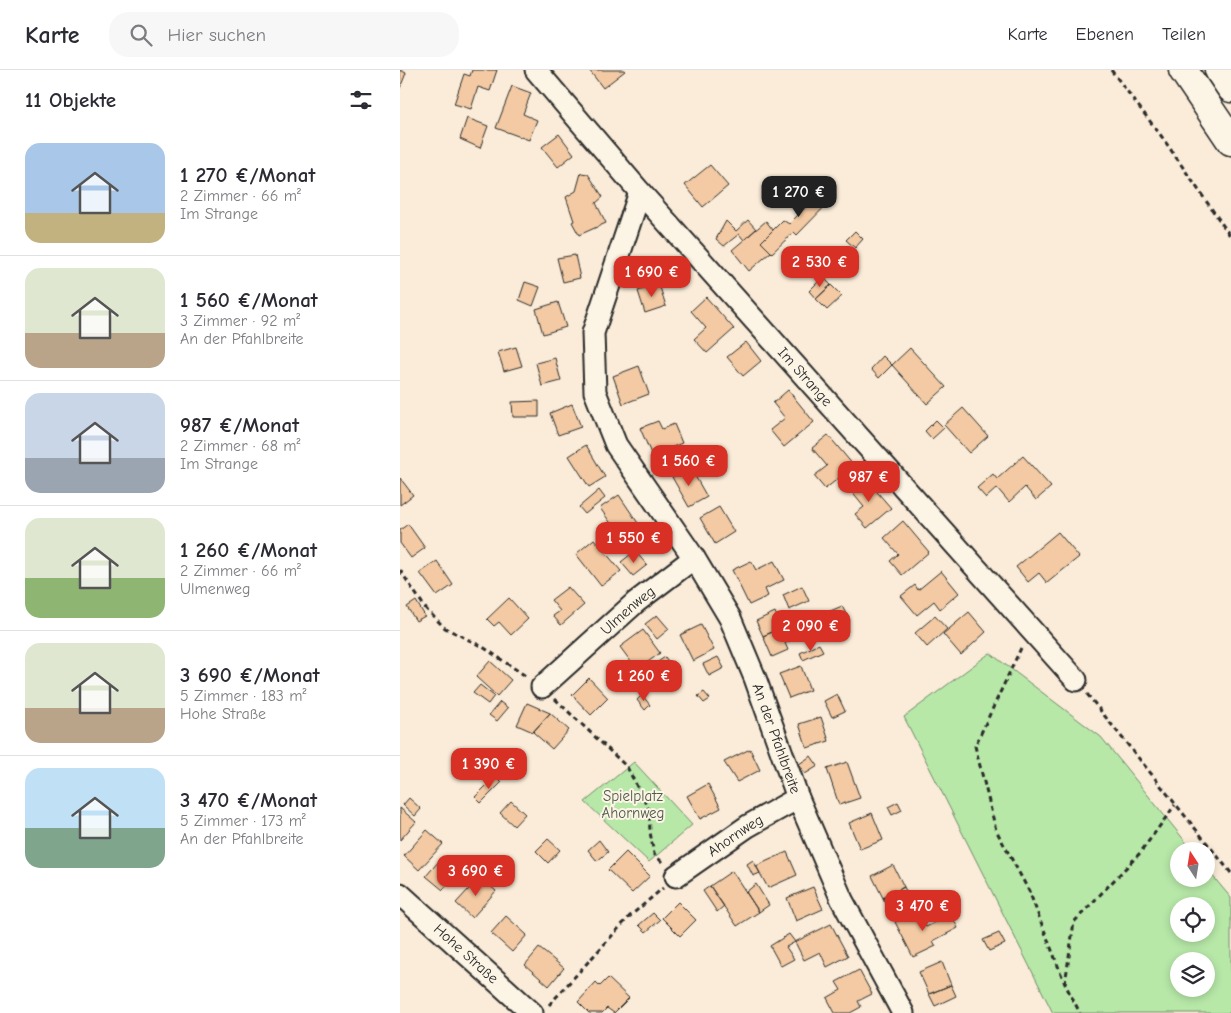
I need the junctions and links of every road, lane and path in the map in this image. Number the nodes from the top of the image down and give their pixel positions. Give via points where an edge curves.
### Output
1 (536, 70) edge
2 (1111, 70) edge
3 (1183, 70) edge
4 (1219, 70) edge
5 (1231, 88) edge
6 (1231, 141) edge
7 (640, 192) junction
8 (1231, 237) edge
9 (694, 558) junction
10 (400, 570) edge
11 (1030, 629) junction
12 (1076, 680) joint
13 (542, 687) junction
14 (798, 798) junction
15 (1175, 806) junction
16 (1231, 873) edge
17 (676, 876) junction
18 (400, 894) edge
19 (1065, 984) junction
20 (539, 1011) edge
21 (903, 1013) edge
22 (1080, 1013) edge

1 - 7 street, Im Strange
2 - 8 path
3 - 6 highway
4 - 5 highway
7 - 9 street, An der Pfahlbreite via 593,333 595,392 616,444
7 - 11 street, Im Strange
9 - 13 street, Ulmenweg via 636,602
9 - 14 street, An der Pfahlbreite via 730,618
10 - 13 path via 426,609 445,628 483,647
11 - 12 street, Im Strange
11 - 19 path via 975,746 996,830 1029,890
12 - 15 path
13 - 17 path via 627,767 649,810 654,854
14 - 17 street, Ahornweg via 748,826
14 - 21 street, An der Pfahlbreite via 842,900
15 - 16 path
15 - 19 path via 1140,853 1074,922
17 - 20 path via 628,917
18 - 20 street, Hohe Straße
19 - 22 path

